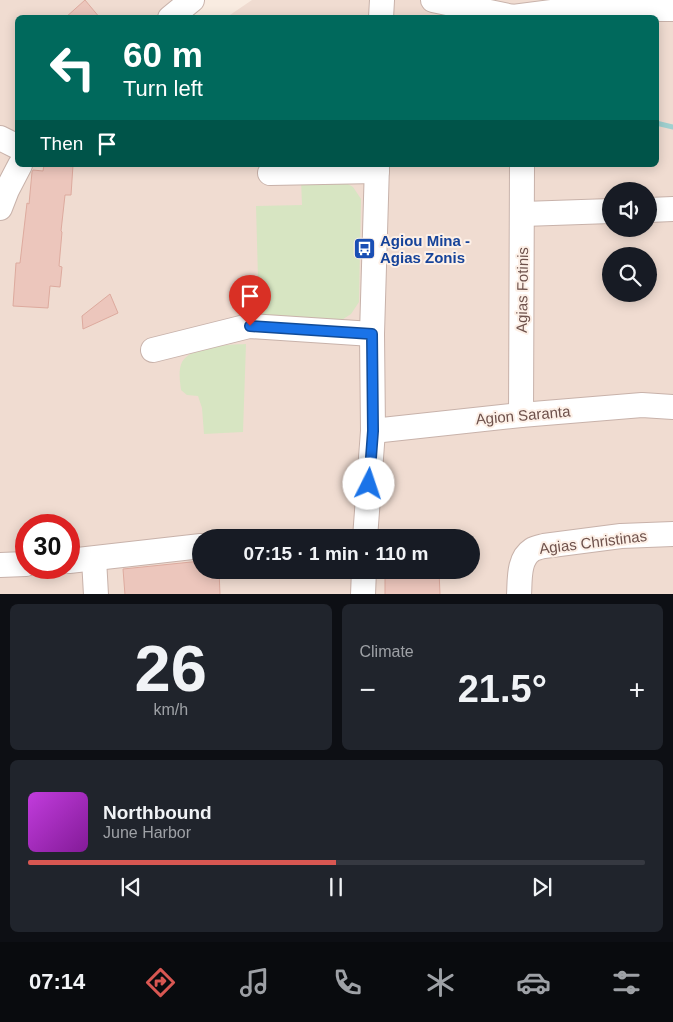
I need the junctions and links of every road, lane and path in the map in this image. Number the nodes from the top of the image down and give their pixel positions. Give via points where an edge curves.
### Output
1 (192, 0) edge
2 (382, 0) edge
3 (433, 0) edge
4 (673, 9) edge
5 (174, 15) edge
6 (381, 15) edge
7 (504, 15) edge
8 (528, 15) edge
9 (0, 138) edge
10 (15, 146) edge
11 (19, 167) edge
12 (522, 167) edge
13 (377, 168) edge
14 (270, 173) dead end
15 (0, 208) edge
16 (673, 209) edge
17 (657, 210) edge
18 (602, 211) edge
19 (523, 214) junction
20 (372, 334) junction
21 (153, 350) dead end
22 (673, 407) edge
23 (521, 415) junction
24 (373, 431) junction
25 (367, 529) edge
26 (673, 534) edge
27 (192, 547) edge
28 (94, 559) junction
29 (80, 560) edge
30 (15, 564) edge
31 (0, 565) edge
32 (364, 579) edge
33 (96, 594) edge
34 (364, 594) edge
35 (519, 594) edge

1 - 5 street
2 - 6 street
3 - 7 street
4 - 8 street via 574,9
9 - 10 street
11 - 15 street
12 - 19 street, Agias Fotinis
13 - 14 street
13 - 20 street
16 - 17 street
18 - 19 street
19 - 23 street, Agias Fotinis
20 - 21 street via 250,326
20 - 24 street
22 - 23 street, Agion Saranta via 642,405
23 - 24 street, Agion Saranta
24 - 25 street
26 - 35 street, Agias Christinas via 620,536 532,550 521,567
27 - 28 street
28 - 29 street
28 - 33 street
30 - 31 street
32 - 34 street

